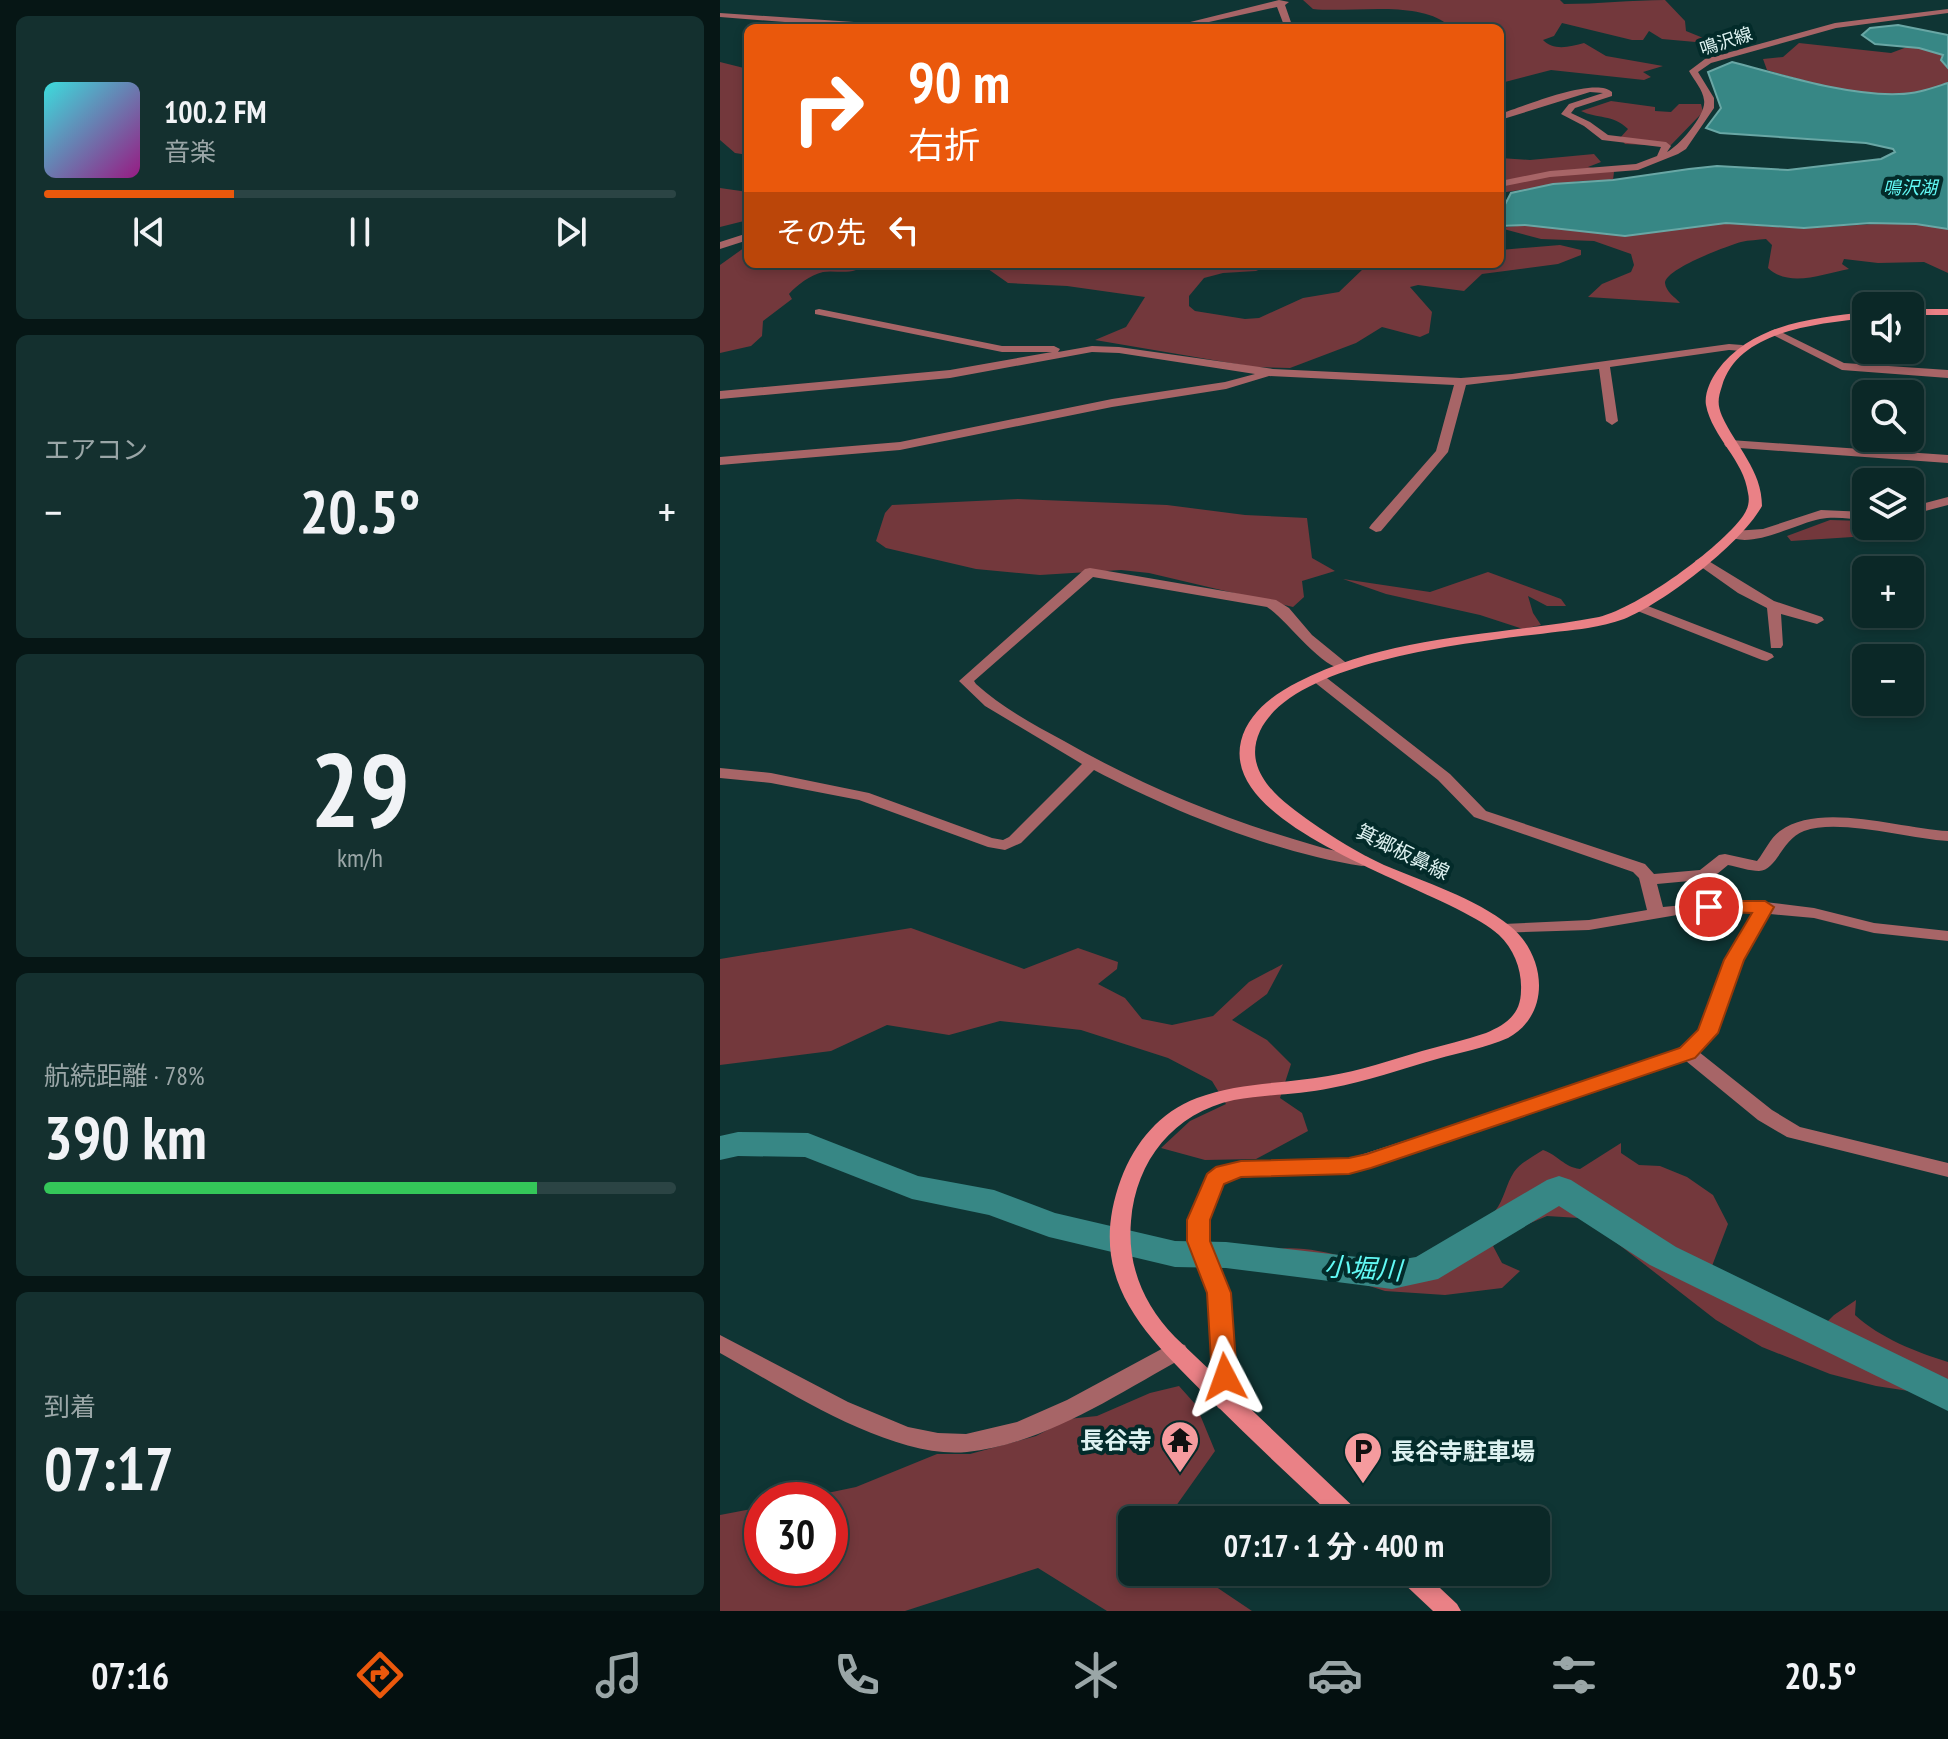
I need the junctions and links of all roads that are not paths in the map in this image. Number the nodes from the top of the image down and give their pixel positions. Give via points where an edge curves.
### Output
1 (1285, 2) edge
2 (1948, 11) edge
3 (720, 15) edge
4 (843, 24) edge
5 (1188, 24) edge
6 (1288, 24) edge
7 (1504, 116) edge
8 (1664, 158) junction
9 (1504, 183) edge
10 (744, 237) edge
11 (720, 246) edge
12 (1946, 311) edge
13 (819, 312) dead end
14 (1924, 312) edge
15 (1852, 318) edge
16 (1775, 332) junction
17 (1742, 348) junction
18 (1069, 353) junction
19 (1604, 365) junction
20 (1273, 373) junction
21 (1948, 374) edge
22 (1461, 382) junction
23 (720, 395) edge
24 (1612, 421) dead end
25 (1730, 444) junction
26 (1948, 459) edge
27 (720, 461) edge
28 (1948, 501) edge
29 (1924, 507) edge
30 (1852, 515) edge
31 (1376, 528) dead end
32 (1734, 535) junction
33 (1702, 561) junction
34 (1640, 607) junction
35 (1774, 609) junction
36 (1817, 620) dead end
37 (1343, 666) junction
38 (1318, 678) junction
39 (1092, 763) junction
40 (720, 773) edge
41 (1948, 836) edge
42 (1362, 861) junction
43 (1648, 880) junction
44 (1765, 907) junction
45 (1656, 914) junction
46 (1503, 929) junction
47 (1948, 936) edge
48 (1688, 1053) junction
49 (1948, 1170) edge
50 (720, 1343) edge
51 (1177, 1351) junction
52 (1226, 1402) junction
53 (1337, 1506) edge
54 (1422, 1586) edge
55 (1449, 1611) edge

1 - 5 street
1 - 6 street
2 - 8 street, 鳴沢線 via 1835,26 1699,66 1693,71 1709,108 1683,147
3 - 4 street
7 - 8 street via 1589,89 1606,90 1609,94 1572,106 1566,114 1605,138 1663,144
8 - 9 street, 鳴沢線 via 1630,168
10 - 11 street
12 - 14 main road
13 - 18 street via 1002,349
15 - 16 main road
16 - 17 main road
16 - 21 street via 1842,366
17 - 19 street
17 - 25 main road, 箕郷板鼻線 via 1712,396
18 - 20 street via 1107,349
18 - 23 street via 950,374
19 - 22 street
19 - 24 street
20 - 22 street
20 - 27 street via 900,446
22 - 31 street via 1442,452
25 - 26 street
25 - 32 main road, 箕郷板鼻線 via 1752,481 1755,497 1753,514
28 - 29 street
30 - 32 street via 1821,514 1764,533
32 - 33 main road, 箕郷板鼻線
33 - 34 main road, 箕郷板鼻線
33 - 35 street
34 - 35 street via 1771,651
34 - 37 main road, 箕郷板鼻線 via 1595,622 1405,648
35 - 36 street
37 - 38 main road, 箕郷板鼻線
37 - 39 street via 1271,603 1090,572 966,681 1001,709
38 - 42 main road, 箕郷板鼻線 via 1287,693 1265,713 1252,732 1247,762 1258,786 1282,809
38 - 43 street via 1444,777 1480,814 1639,868
39 - 40 street via 1005,845 863,796
39 - 42 street via 1212,818
41 - 43 street via 1808,823 1789,831 1759,866 1725,859 1705,875
42 - 46 main road, 箕郷板鼻線
43 - 45 street
44 - 45 street
44 - 47 street
44 - 48 street via 1734,960 1707,1033
45 - 46 street via 1589,925
46 - 51 main road, 箕郷板鼻線 via 1526,961 1531,991 1524,1015 1509,1029 1347,1078 1212,1100 1175,1118 1149,1143 1134,1168 1123,1205 1120,1256 1145,1317
48 - 49 street via 1794,1132
48 - 52 street via 1360,1163 1224,1172 1215,1179 1198,1220 1199,1241 1219,1293
50 - 51 street via 906,1436 964,1443 1040,1423
51 - 52 main road, 箕郷板鼻線
52 - 53 main road, 箕郷板鼻線
54 - 55 main road

